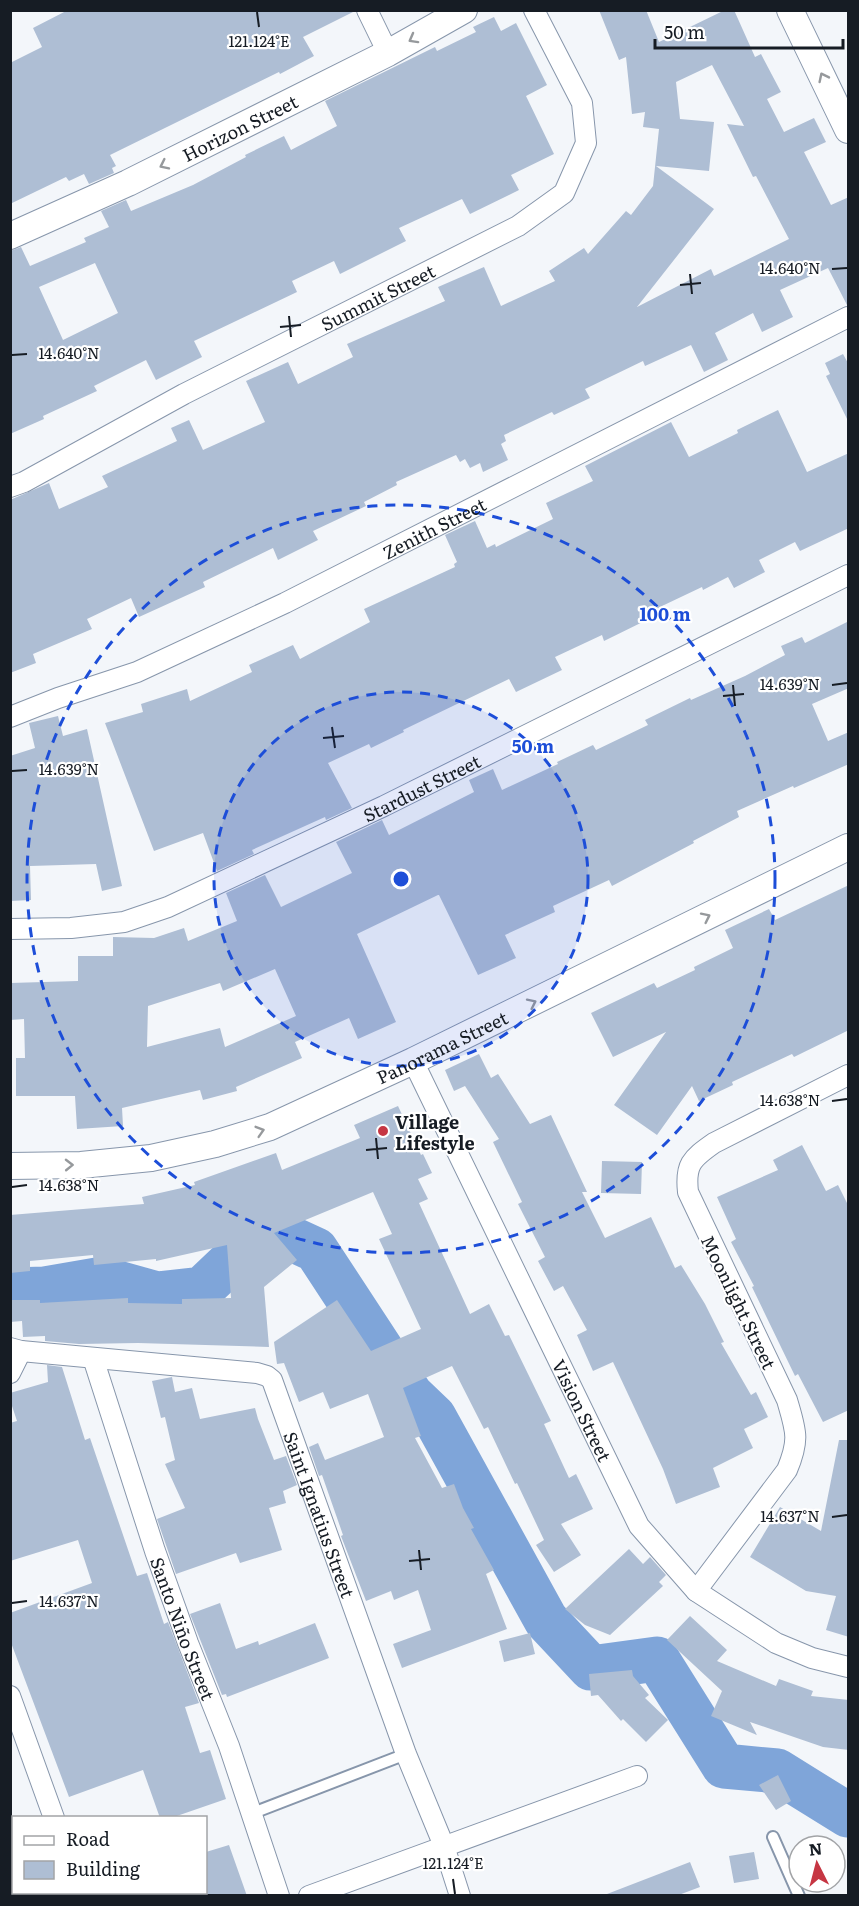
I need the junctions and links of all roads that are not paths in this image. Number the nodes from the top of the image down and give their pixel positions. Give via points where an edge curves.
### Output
1 (367, 10) edge
2 (464, 10) edge
3 (534, 10) edge
4 (790, 10) edge
5 (388, 53) junction
6 (849, 129) edge
7 (10, 236) edge
8 (849, 317) edge
9 (10, 487) edge
10 (849, 575) edge
11 (10, 717) edge
12 (849, 847) edge
13 (10, 929) edge
14 (413, 1061) junction
15 (847, 1080) edge
16 (10, 1166) edge
17 (16, 1349) edge
18 (93, 1358) junction
19 (10, 1373) edge
20 (696, 1591) junction
21 (849, 1667) edge
22 (10, 1696) edge
23 (406, 1754) junction
24 (637, 1776) dead end
25 (253, 1813) junction
26 (53, 1816) edge
27 (773, 1837) dead end
28 (444, 1846) junction
29 (279, 1896) edge
30 (309, 1896) edge
31 (460, 1896) edge
32 (799, 1896) edge

1 - 5 street
2 -> 5 street, Horizon Street
3 - 9 street, Summit Street via 582,103 586,143 564,193 518,226 184,394
6 -> 4 street
5 -> 7 street, Horizon Street via 128,183
8 - 11 street, Zenith Street via 285,603 137,672
10 - 13 street, Stardust Street via 384,806 168,907 124,922
14 -> 12 street, Panorama Street
16 -> 14 street, Panorama Street via 81,1165 151,1158 215,1144 270,1127
14 - 20 street, Vision Street via 639,1526
15 - 20 street, Moonlight Street via 714,1143 695,1157 686,1175 688,1192 787,1400 797,1436 787,1470
17 - 18 street, Saint Ignatius Street
17 - 19 street
18 - 23 street, Saint Ignatius Street via 257,1373 272,1380
18 - 25 street, Santo Niño Street via 155,1551
20 - 21 street, Vision Street via 776,1643 812,1658
22 - 26 street
23 - 25 lane
23 - 28 street, Saint Ignatius Street
24 - 28 street
25 - 29 street, Santo Niño Street
27 - 32 lane
28 - 30 street
28 - 31 street, Saint Ignatius Street

